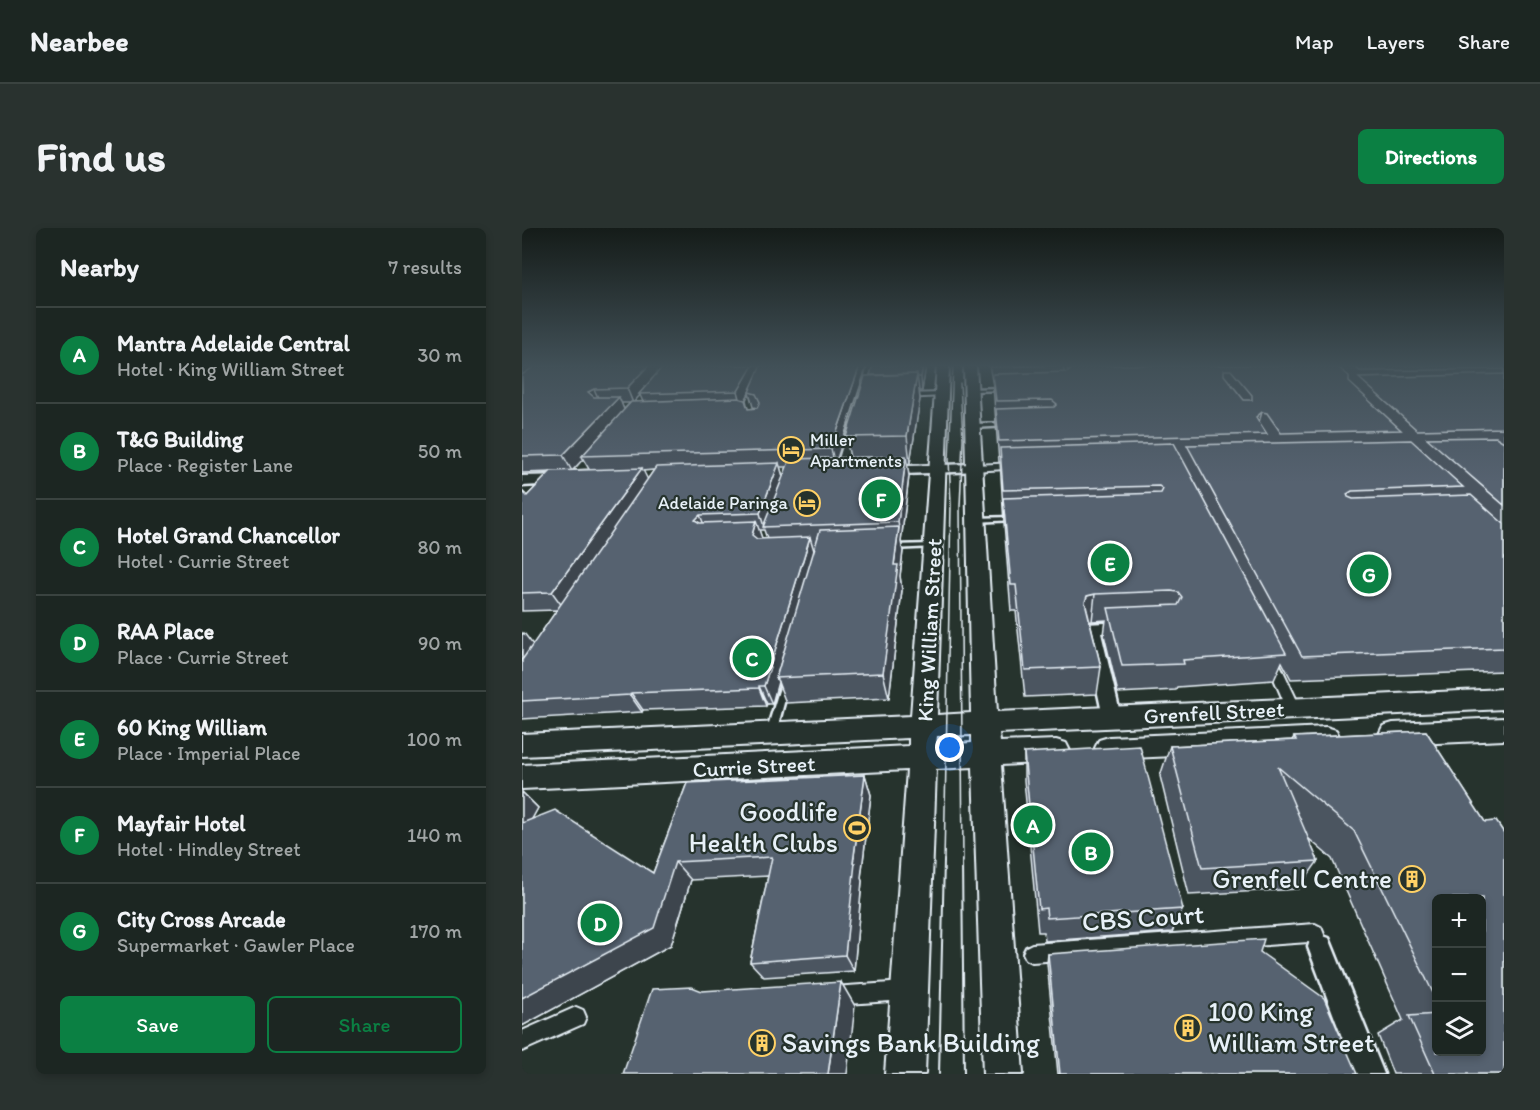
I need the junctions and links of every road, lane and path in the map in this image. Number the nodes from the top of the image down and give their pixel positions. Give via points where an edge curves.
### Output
1 (862, 404) edge
2 (941, 404) edge
3 (971, 404) edge
4 (859, 408) edge
5 (856, 420) edge
6 (1015, 425) edge
7 (972, 426) junction
8 (1030, 466) edge
9 (974, 468) junction
10 (938, 469) junction
11 (822, 472) edge
12 (852, 472) junction
13 (579, 478) edge
14 (522, 481) edge
15 (1022, 519) edge
16 (975, 520) junction
17 (934, 546) junction
18 (889, 547) edge
19 (1144, 626) edge
20 (1267, 649) edge
21 (786, 679) edge
22 (1504, 699) edge
23 (1294, 709) junction
24 (1112, 717) junction
25 (985, 723) junction
26 (924, 726) junction
27 (1504, 729) edge
28 (771, 733) junction
29 (522, 745) edge
30 (987, 754) junction
31 (923, 758) junction
32 (522, 777) edge
33 (1320, 947) joint
34 (1032, 953) dead end
35 (909, 991) junction
36 (816, 997) edge
37 (576, 1017) dead end
38 (522, 1041) edge
39 (905, 1074) edge
40 (1002, 1074) edge
41 (1370, 1074) edge

1 - 4 street
2 - 10 main road, King William Street
3 - 7 main road, King William Street
5 - 12 street
6 - 7 lane
7 - 9 main road, King William Street
8 - 9 street
9 - 10 street
9 - 16 main road, King William Street
10 - 12 street
10 - 17 main road, King William Street
11 - 12 street
13 - 14 street via 547,485
15 - 16 lane
16 - 25 main road, King William Street
17 - 18 lane
17 - 26 main road, King William Street
19 - 24 street via 1092,628
20 - 23 street
21 - 28 lane
22 - 23 main road, Grenfell Street
23 - 24 main road, Grenfell Street
24 - 25 main road, Grenfell Street
25 - 26 main road, Grenfell Street
25 - 30 main road, King William Street
26 - 28 main road, Currie Street
26 - 31 main road, King William Street
27 - 30 main road, Grenfell Street via 1360,736 1142,755
28 - 29 main road, Currie Street
30 - 31 main road, Currie Street
30 - 40 main road, King William Street
31 - 32 main road, Currie Street
31 - 35 main road, King William Street
33 - 34 street, CBS Court via 1315,933
33 - 41 street
35 - 36 street
35 - 39 main road, King William Street
37 - 38 street

